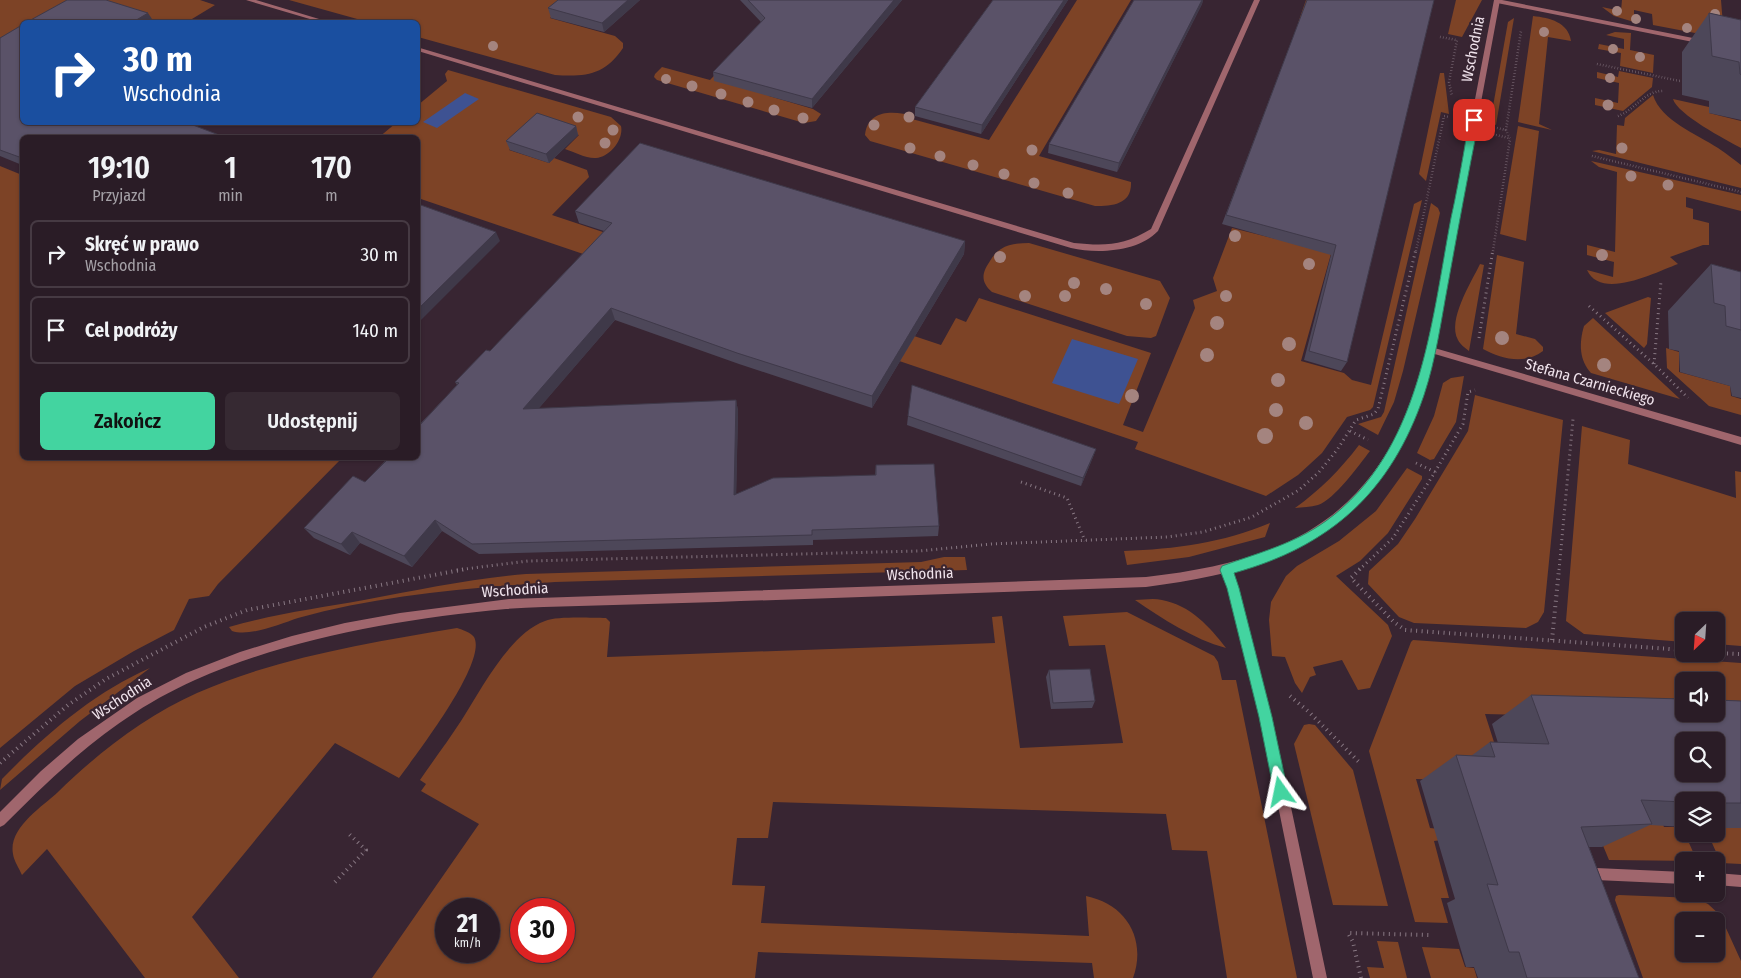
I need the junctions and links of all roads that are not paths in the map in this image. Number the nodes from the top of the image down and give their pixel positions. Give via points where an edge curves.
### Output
1 (249, 0) edge
2 (1257, 0) edge
3 (1497, 1) edge
4 (319, 20) edge
5 (1709, 43) edge
6 (420, 51) edge
7 (1431, 350) junction
8 (1741, 441) edge
9 (1226, 570) junction
10 (0, 821) edge
11 (1596, 874) edge
12 (1675, 878) edge
13 (1725, 880) edge
14 (1741, 881) edge
15 (1320, 978) edge

1 - 4 street
2 - 6 street via 1154,231 1136,243 1109,249 1074,246
3 - 5 street, Wschodnia
3 - 7 street, Wschodnia
7 - 8 street, Stefana Czarnieckiego
7 - 9 street, Wschodnia via 1408,424 1378,475 1356,501 1310,538
9 - 10 street, Wschodnia via 1146,582 509,604 356,625 268,646 170,685 94,734
9 - 15 street via 1266,717
11 - 12 street
13 - 14 street

